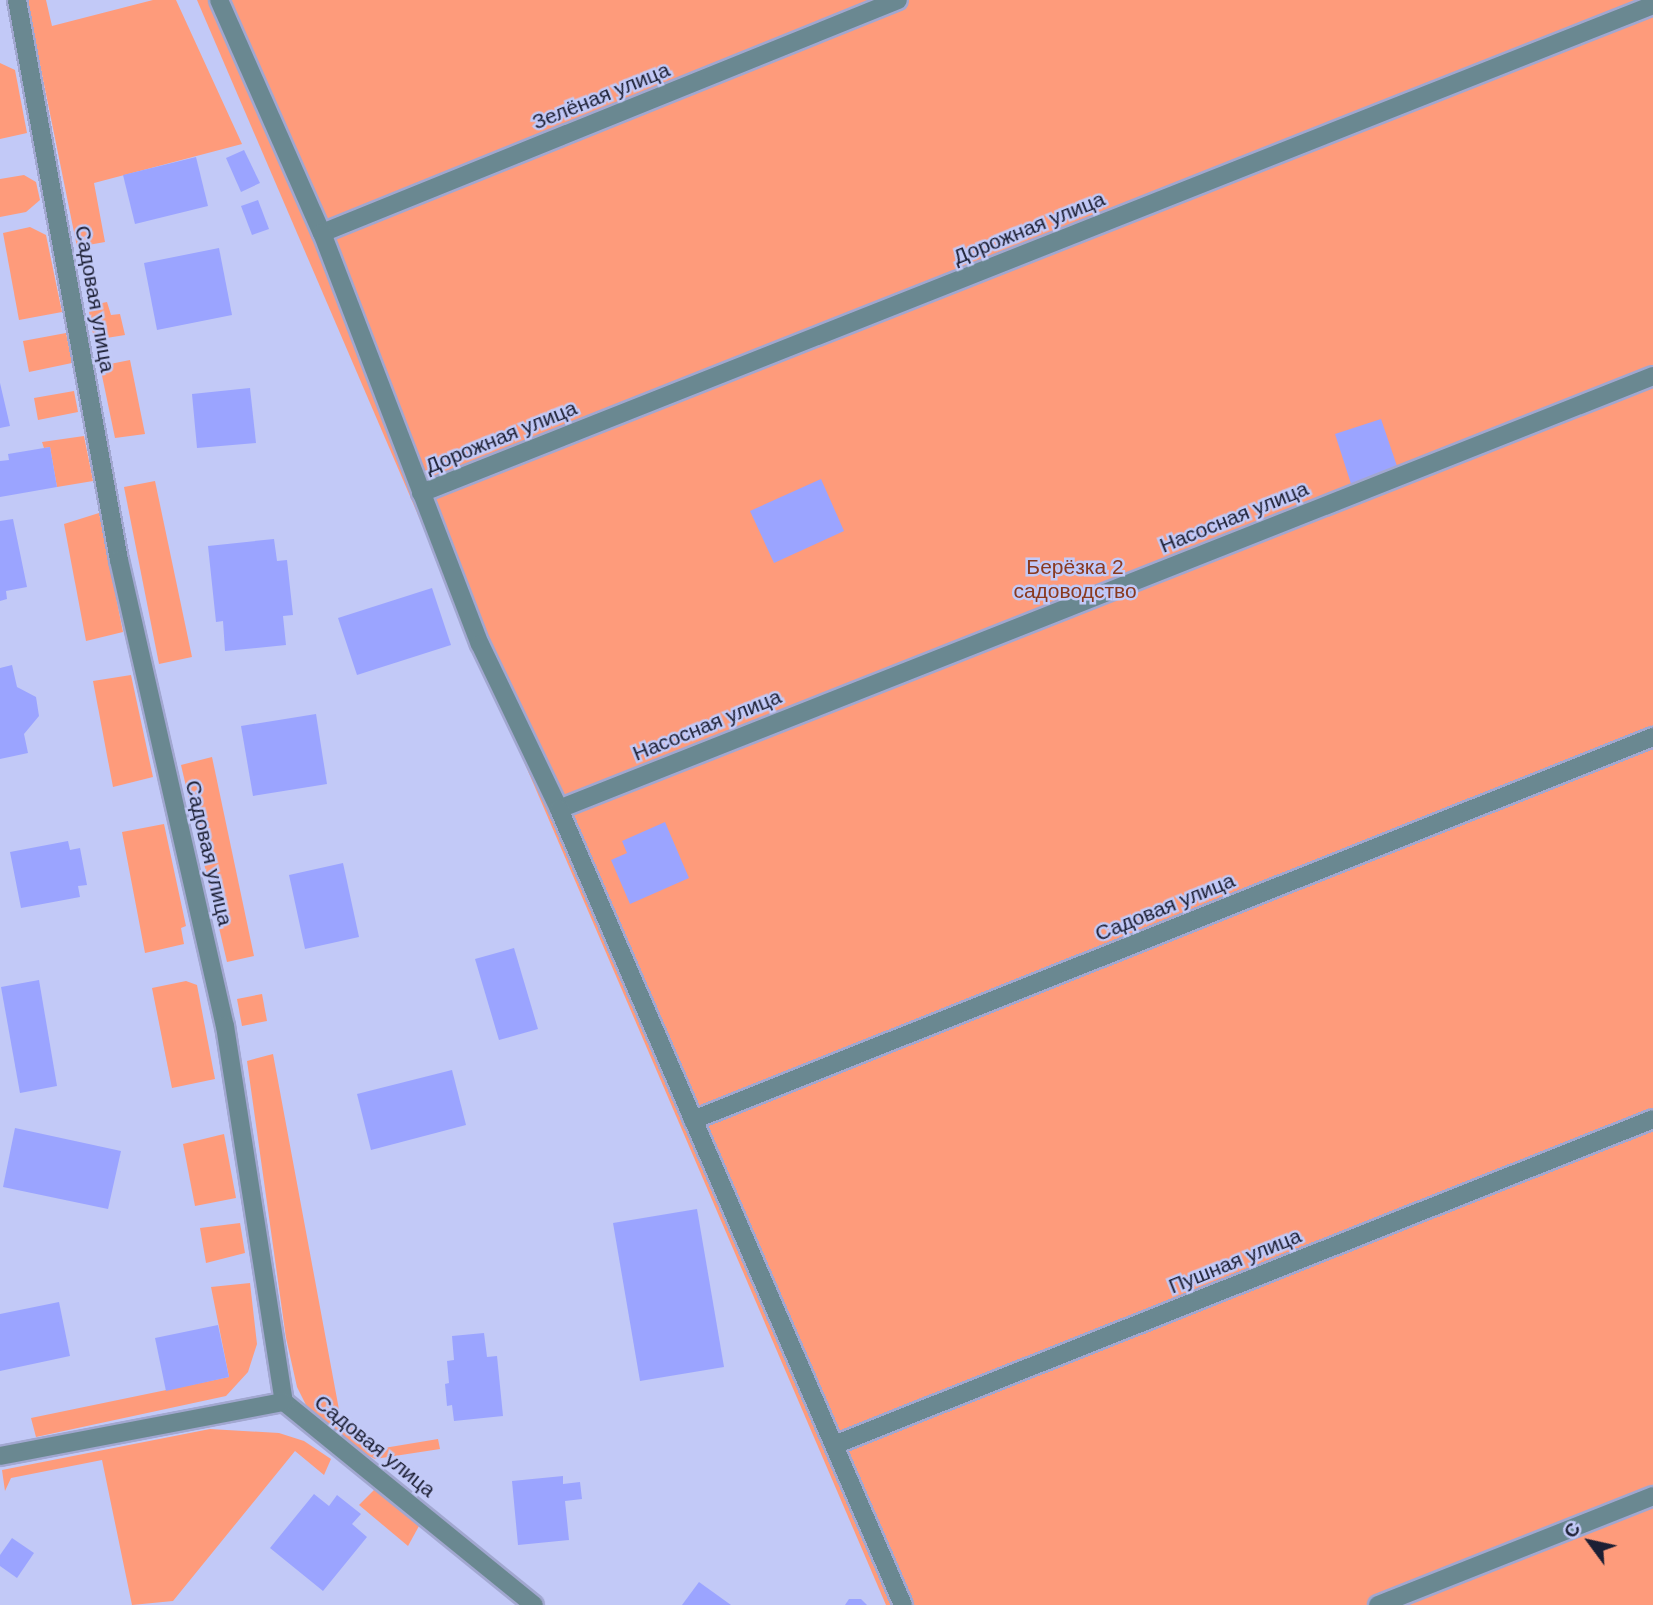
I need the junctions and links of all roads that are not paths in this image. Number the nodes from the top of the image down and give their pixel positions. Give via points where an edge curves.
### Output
1 (17, 0) edge
2 (219, 0) edge
3 (898, 0) edge
4 (1653, 5) edge
5 (322, 233) junction
6 (1653, 376) edge
7 (421, 493) junction
8 (1653, 737) edge
9 (559, 808) junction
10 (1653, 1119) edge
11 (693, 1120) junction
12 (284, 1402) junction
13 (834, 1445) junction
14 (0, 1455) edge
15 (1653, 1496) edge
16 (534, 1605) edge
17 (903, 1605) edge
18 (1378, 1605) edge

1 - 12 street, Садовая улица via 119,560 225,1026
2 - 5 street
3 - 5 street, Зелёная улица
4 - 7 street, Дорожная улица
5 - 7 street
6 - 9 street, Насосная улица
7 - 9 street via 480,644
8 - 11 street, Садовая улица
9 - 11 street
10 - 13 street, Пушная улица
11 - 13 street
12 - 14 street
12 - 16 street, Садовая улица
13 - 17 street
15 - 18 street

